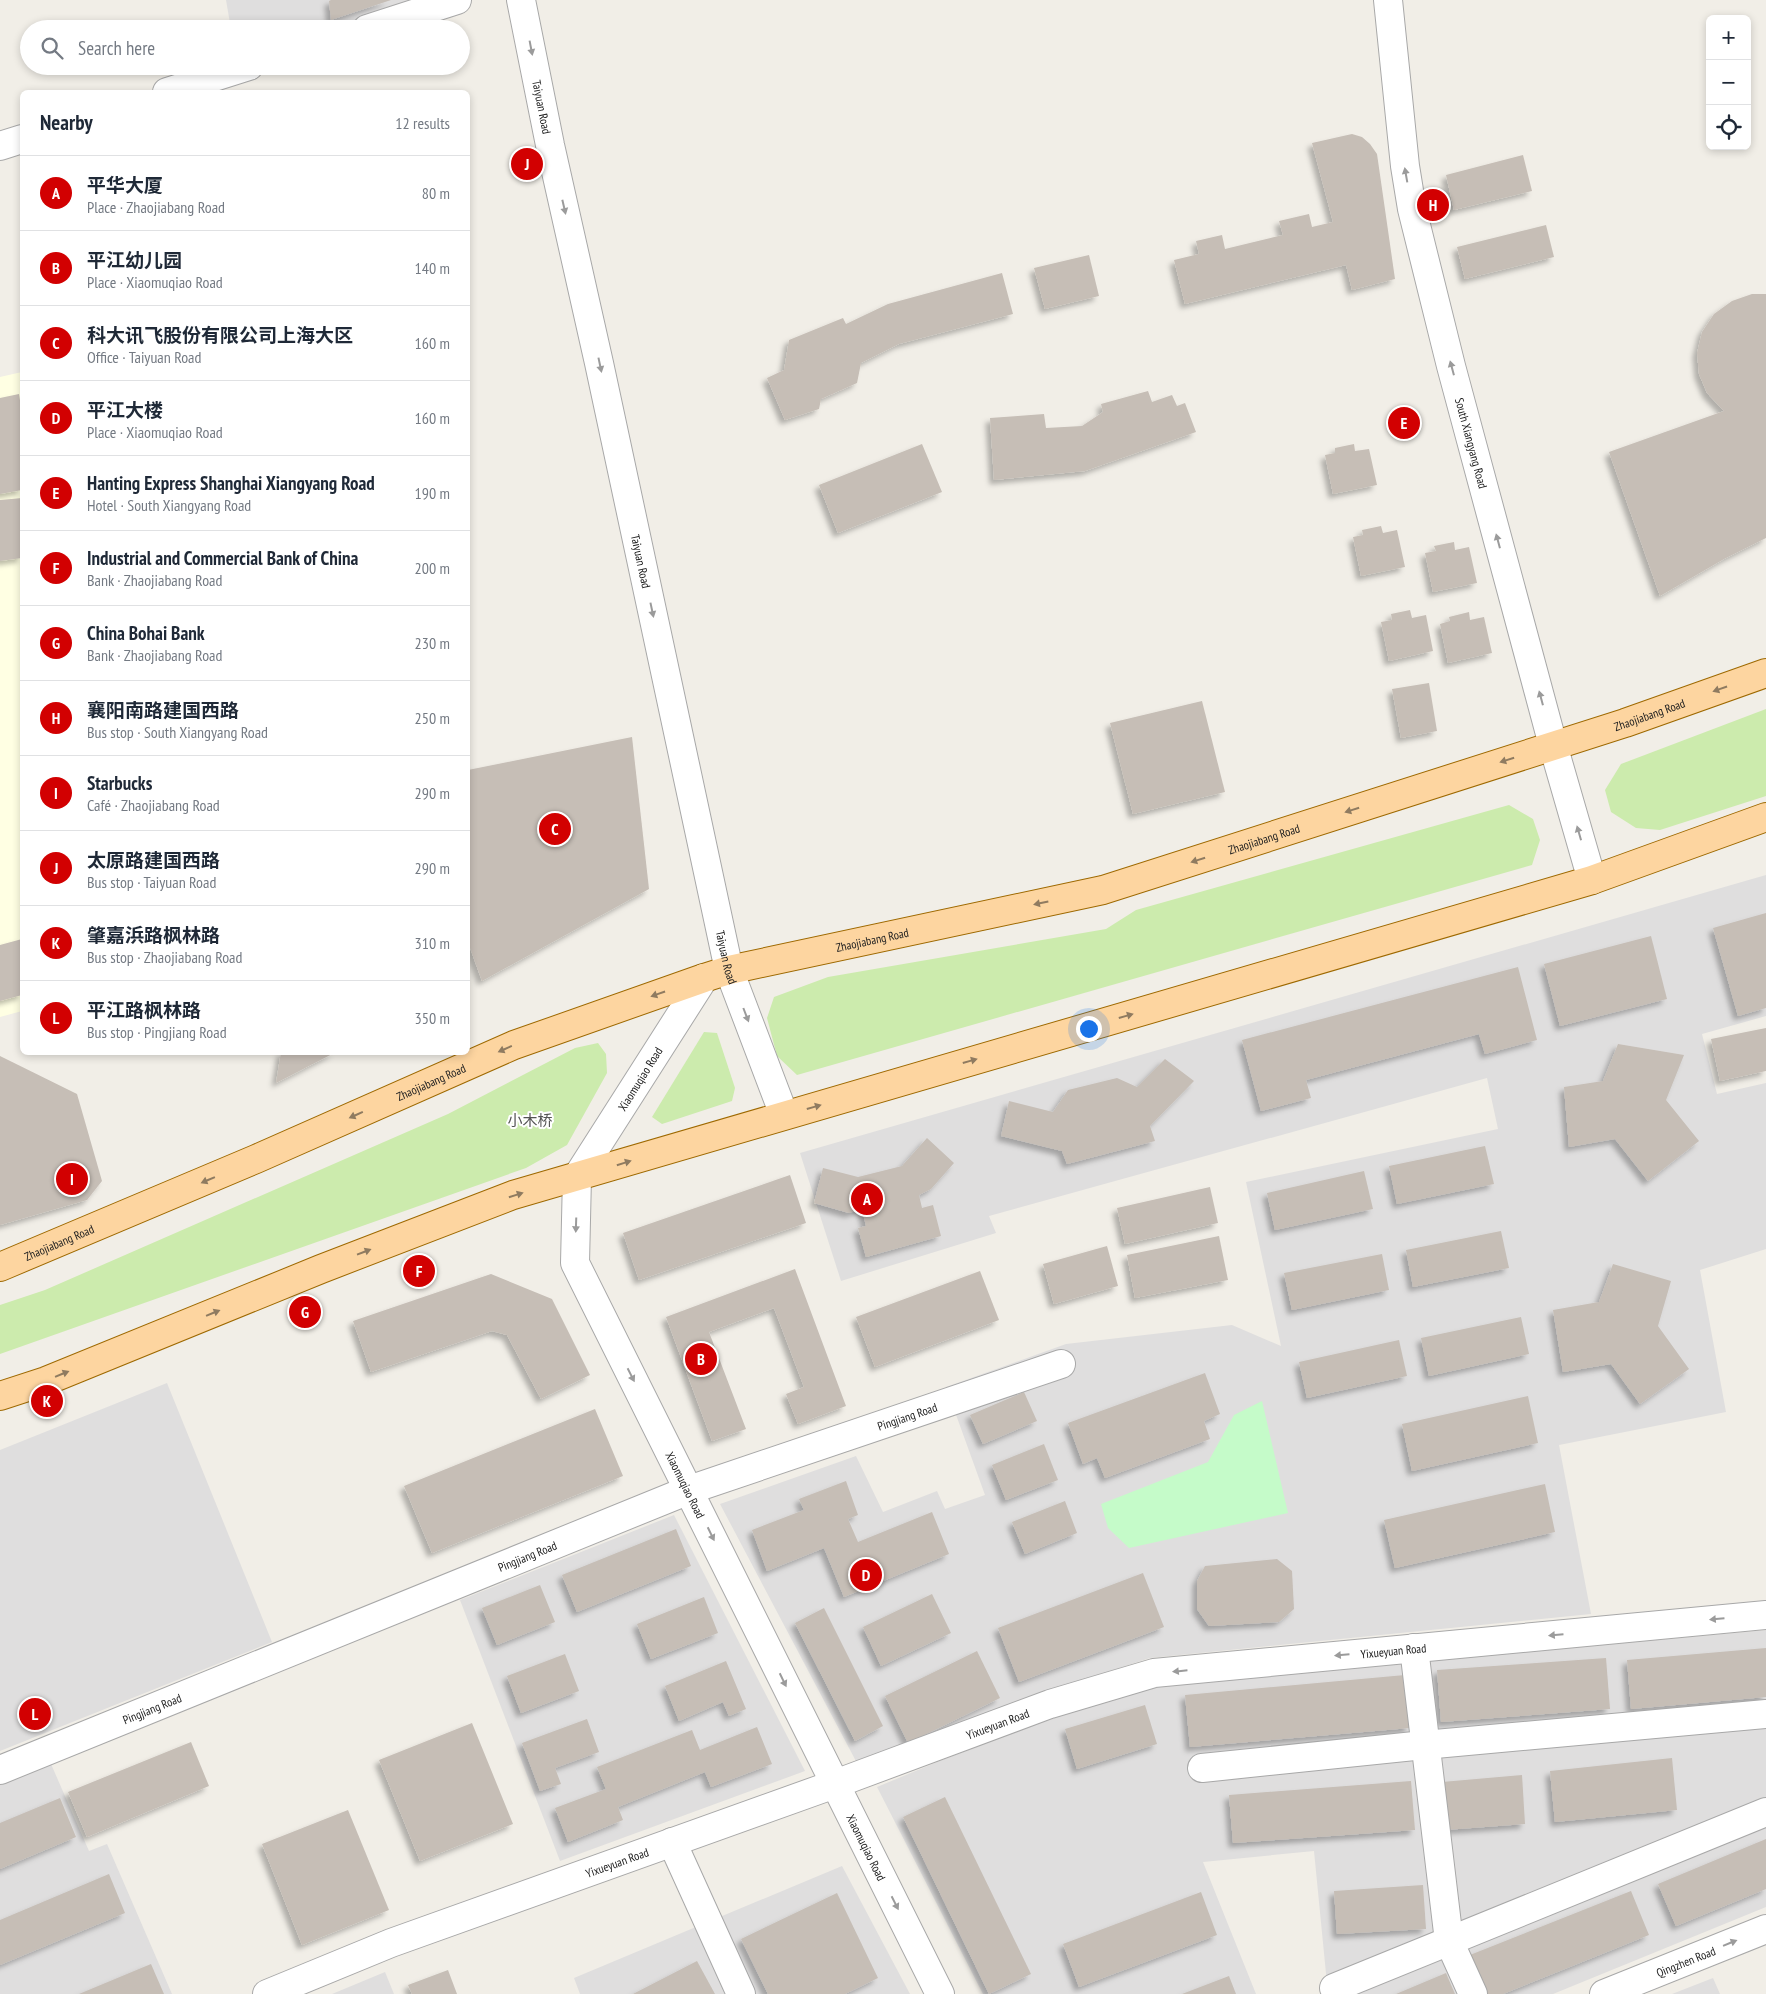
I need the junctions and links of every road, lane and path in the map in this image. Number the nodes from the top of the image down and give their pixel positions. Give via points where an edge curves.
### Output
1 (457, 0) edge
2 (521, 0) edge
3 (1388, 0) edge
4 (395, 20) edge
5 (221, 75) edge
6 (173, 90) edge
7 (20, 140) edge
8 (0, 146) edge
9 (1766, 673) edge
10 (1553, 745) junction
11 (1766, 817) edge
12 (1592, 880) junction
13 (717, 974) junction
14 (784, 1116) junction
15 (578, 1177) junction
16 (0, 1267) edge
17 (1062, 1364) dead end
18 (0, 1396) edge
19 (689, 1490) junction
20 (1766, 1615) edge
21 (1414, 1648) junction
22 (1766, 1714) edge
23 (1424, 1745) junction
24 (1202, 1768) dead end
25 (0, 1770) edge
26 (835, 1784) junction
27 (1766, 1812) edge
28 (672, 1842) junction
29 (1766, 1929) edge
30 (1449, 1941) junction
31 (1334, 1988) dead end
32 (267, 1994) edge
33 (741, 1994) edge
34 (940, 1994) edge
35 (1474, 1994) edge
36 (1604, 1994) edge

1 - 4 street
2 -> 13 street, Taiyuan Road via 602,373
10 -> 3 street, South Xiangyang Road via 1412,210 1404,166
5 - 6 street
7 - 8 street
9 -> 10 main road, Zhaojiabang Road
12 -> 10 street, South Xiangyang Road
10 -> 13 main road, Zhaojiabang Road via 1103,890
11 - 12 main road
14 -> 12 main road
13 -> 14 street, Taiyuan Road
13 - 15 street, Xiaomuqiao Road
13 -> 16 main road, Zhaojiabang Road via 514,1045
15 -> 14 main road
18 -> 15 main road via 46,1381 513,1195
15 -> 19 street, Xiaomuqiao Road via 575,1263
17 - 19 street, Pingjiang Road
19 - 25 street, Pingjiang Road
19 -> 26 street, Xiaomuqiao Road
20 -> 21 street, Yixueyuan Road
21 - 23 street
21 -> 26 street, Yixueyuan Road via 1154,1673 1050,1704
22 - 23 street
23 - 24 street
23 - 30 street
26 - 28 street, Yixueyuan Road
26 -> 34 street, Xiaomuqiao Road
27 - 30 street
28 - 32 street, Yixueyuan Road via 390,1943
28 - 33 street
36 -> 29 street, Qingzhen Road
30 - 31 street
30 - 35 street

